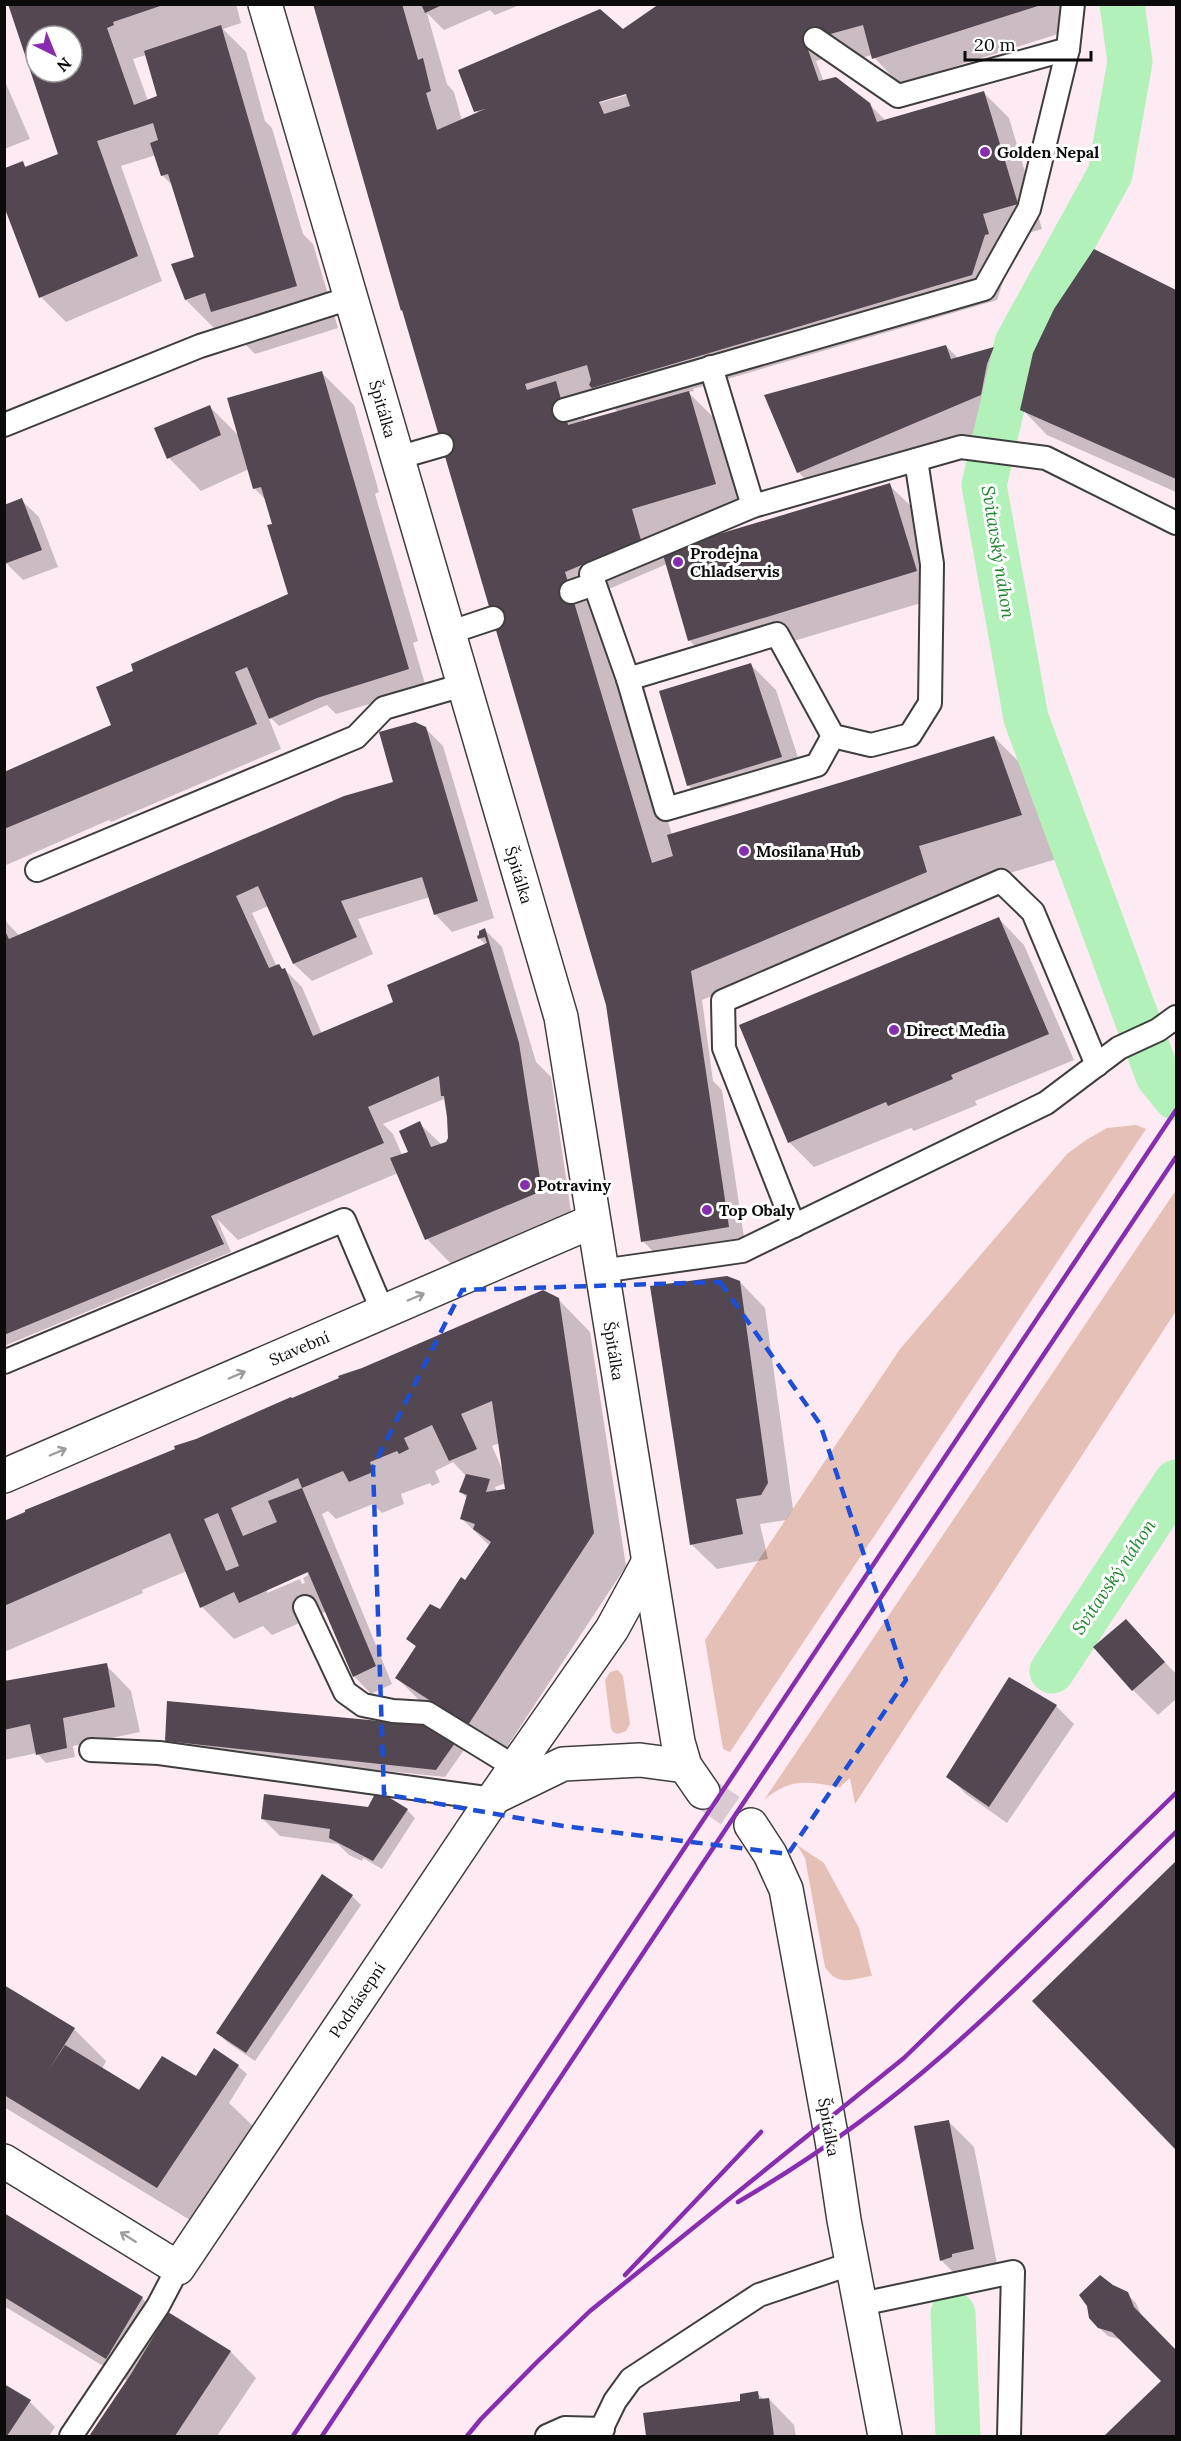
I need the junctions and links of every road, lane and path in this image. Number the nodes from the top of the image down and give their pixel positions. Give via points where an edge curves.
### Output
1 (265, 4) edge
2 (1076, 5) edge
3 (815, 39) dead end
4 (1068, 49) junction
5 (350, 298) junction
6 (711, 367) junction
7 (564, 410) dead end
8 (4, 425) edge
9 (442, 445) dead end
10 (397, 458) junction
11 (916, 460) junction
12 (753, 506) junction
13 (1176, 522) edge
14 (594, 584) junction
15 (571, 592) dead end
16 (493, 618) dead end
17 (448, 633) junction
18 (628, 679) junction
19 (463, 685) junction
20 (833, 736) junction
21 (37, 870) dead end
22 (1167, 1024) edge
23 (1097, 1065) junction
24 (593, 1221) junction
25 (794, 1226) junction
26 (601, 1271) junction
27 (382, 1312) junction
28 (4, 1362) edge
29 (4, 1476) edge
30 (648, 1563) junction
31 (305, 1607) dead end
32 (91, 1750) dead end
33 (515, 1767) junction
34 (493, 1799) junction
35 (751, 1825) tunnel mouth
36 (4, 2161) edge
37 (853, 2263) junction
38 (178, 2268) junction
39 (861, 2304) junction
40 (600, 2433) edge
41 (71, 2436) edge
42 (547, 2436) edge
43 (885, 2436) edge
44 (1009, 2436) edge

1 - 5 street, Špitálka
2 - 4 lane
3 - 4 lane via 898,96
4 - 6 lane via 1029,209 984,289
5 - 8 lane via 200,346
5 - 10 street, Špitálka
6 - 7 lane
6 - 12 lane
9 - 10 lane
10 - 17 street, Špitálka
11 - 12 lane
11 - 13 lane via 961,447 1046,458
11 - 20 lane via 932,564 930,703 910,735 871,745
12 - 14 lane via 591,574
14 - 15 lane
14 - 18 lane
16 - 17 lane
17 - 19 street, Špitálka
18 - 20 lane via 777,633
18 - 20 lane via 666,809 818,765
19 - 21 lane via 384,708 356,737
19 - 24 street, Špitálka via 561,1017
22 - 23 lane via 1119,1048
23 - 25 lane via 1046,1103
23 - 25 lane via 1033,912 1001,881 723,1001 724,1048
24 - 26 street, Špitálka
27 -> 24 street, Stavební
25 - 26 lane via 742,1251
26 - 30 street, Špitálka
27 - 28 lane via 344,1220
29 -> 27 street, Stavební
30 - 33 street, Podnásepní via 612,1629
30 - 34 street, Špitálka via 678,1742 694,1779 640,1760 563,1764
31 - 33 lane via 345,1692 363,1705 427,1713
32 - 34 lane via 159,1753
33 - 34 street, Podnásepní
34 - 38 street, Podnásepní
35 - 37 street, Špitálka via 786,1889
38 -> 36 street
37 - 39 street, Špitálka
37 - 40 lane via 759,2295 631,2379
38 - 41 lane via 158,2306
39 - 43 street, Špitálka
39 - 44 lane via 1013,2272
40 - 42 lane via 565,2428

